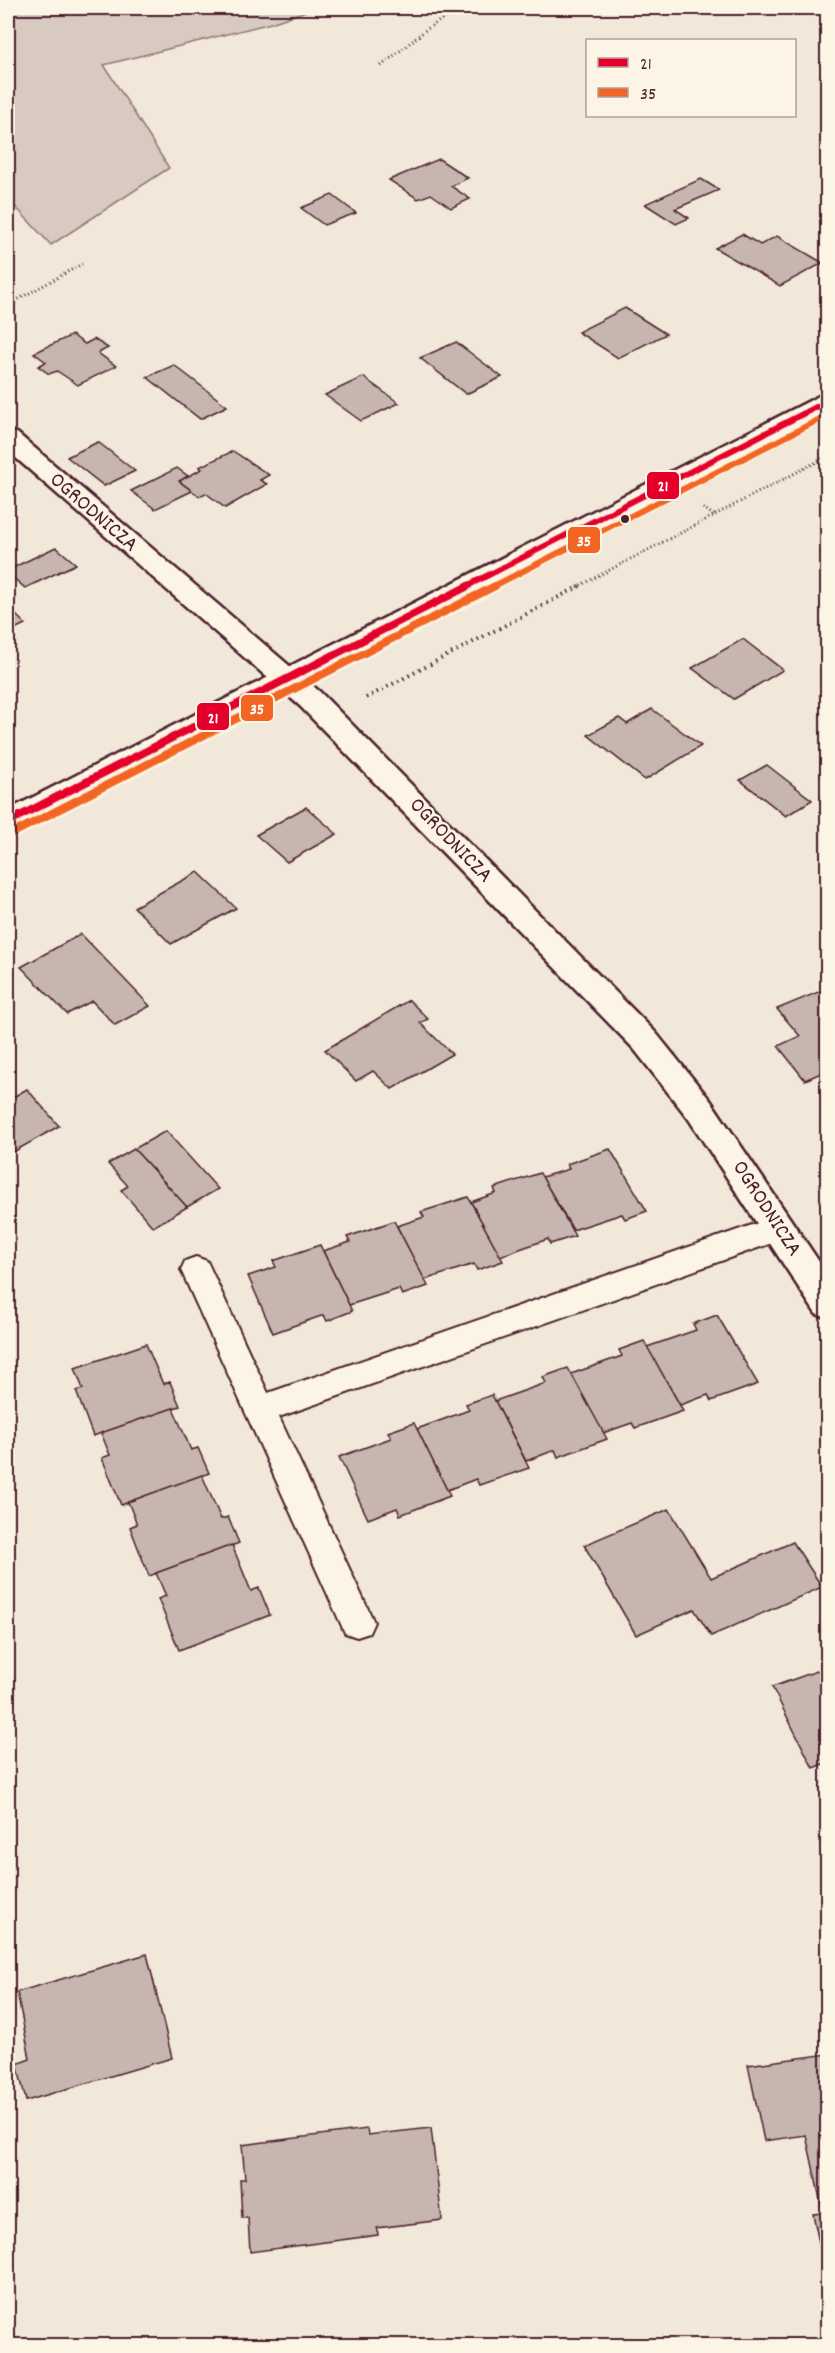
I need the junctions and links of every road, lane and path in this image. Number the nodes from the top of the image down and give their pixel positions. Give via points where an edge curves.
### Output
1 (460, 8) edge
2 (381, 66) dead end
3 (82, 264) dead end
4 (8, 305) edge
5 (828, 401) edge
6 (8, 438) edge
7 (828, 456) edge
8 (287, 678) junction
9 (356, 703) dead end
10 (8, 822) edge
11 (778, 1228) junction
12 (196, 1270) dead end
13 (828, 1304) edge
14 (260, 1410) junction
15 (357, 1622) dead end

1 - 2 path
3 - 4 path
5 - 8 street
6 - 8 street, OGRODNICZA
7 - 9 path
8 - 10 street
8 - 11 street, OGRODNICZA via 645,1041 699,1108
11 - 13 street, OGRODNICZA
11 - 14 lane
12 - 14 lane
14 - 15 lane

